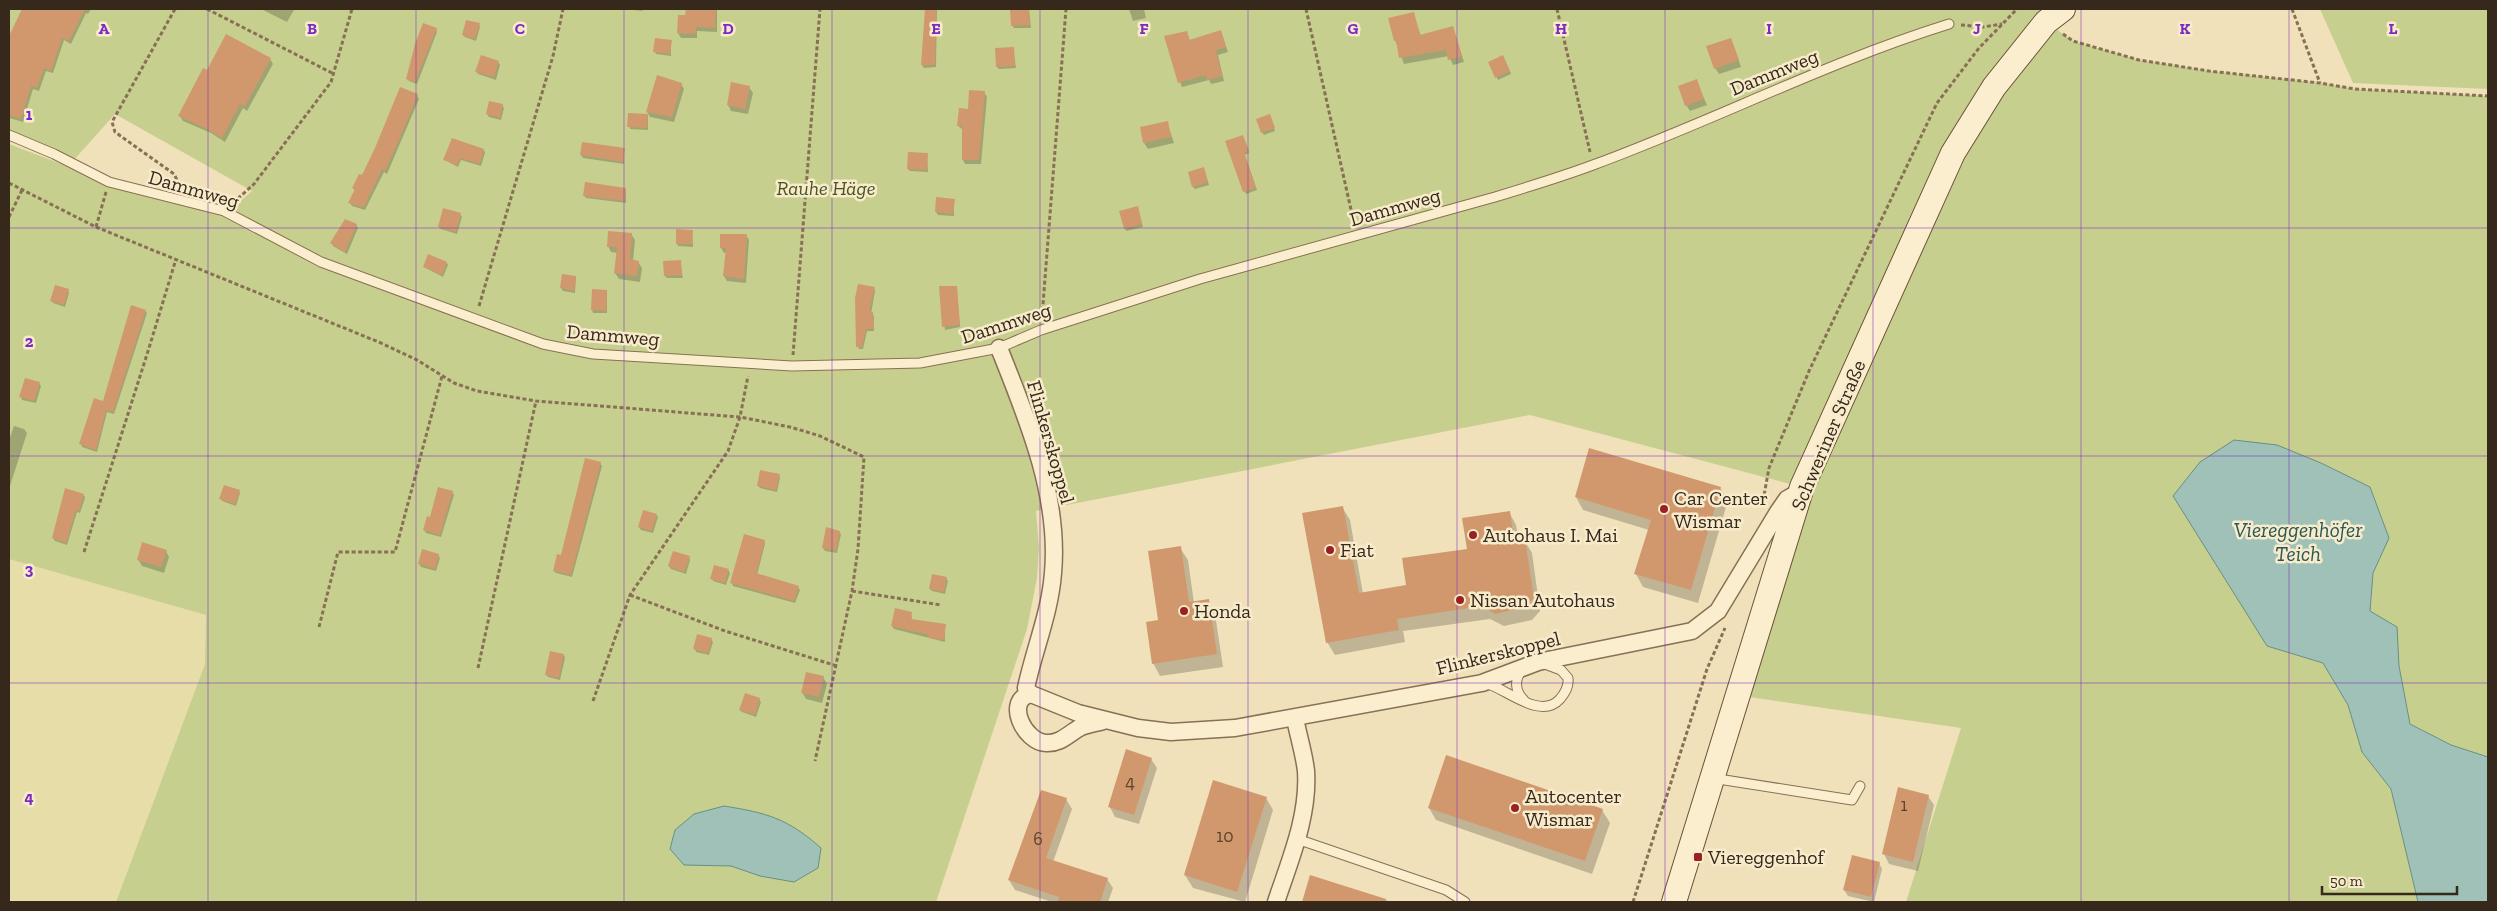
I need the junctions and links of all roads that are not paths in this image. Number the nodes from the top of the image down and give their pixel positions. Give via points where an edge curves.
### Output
1 (2054, 16) edge
2 (1949, 24) road end
3 (9, 134) edge
4 (1000, 348) junction
5 (1801, 491) junction
6 (1531, 665) junction
7 (1482, 683) junction
8 (1031, 694) junction
9 (1529, 704) junction
10 (1295, 718) junction
11 (1106, 720) junction
12 (1712, 778) junction
13 (1860, 786) dead end
14 (1297, 839) junction
15 (1462, 900) edge
16 (1276, 902) edge
17 (1674, 902) edge

1 - 5 main road, Schweriner Straße via 1994,87 1953,153
2 - 4 lane, Dammweg via 1892,42 1593,165 1495,197 1200,279 1041,330
3 - 4 lane, Dammweg via 109,182 224,211 322,262 384,283 513,335 568,351 792,366 920,363
4 - 8 street, Flinkerskoppel via 1030,430 1052,526 1053,574 1026,688
5 - 6 street, Flinkerskoppel via 1787,499 1778,512 1718,612 1692,631
5 - 12 main road, Schweriner Straße
6 - 7 street, Flinkerskoppel
6 - 9 lane via 1519,674 1516,684 1521,697
6 - 9 lane via 1556,667 1568,678 1568,687 1554,704 1539,707
7 - 9 lane via 1502,689
7 - 10 street, Flinkerskoppel
8 - 11 street, Flinkerskoppel via 1078,713
8 - 11 street, Flinkerskoppel via 1021,699 1018,714 1026,732 1044,743 1056,742 1082,726
10 - 11 street, Flinkerskoppel via 1236,728 1172,732
10 - 14 street via 1306,771 1306,796
12 - 13 lane via 1852,800
12 - 17 main road, Schweriner Straße
14 - 15 lane via 1430,884
14 - 16 street

